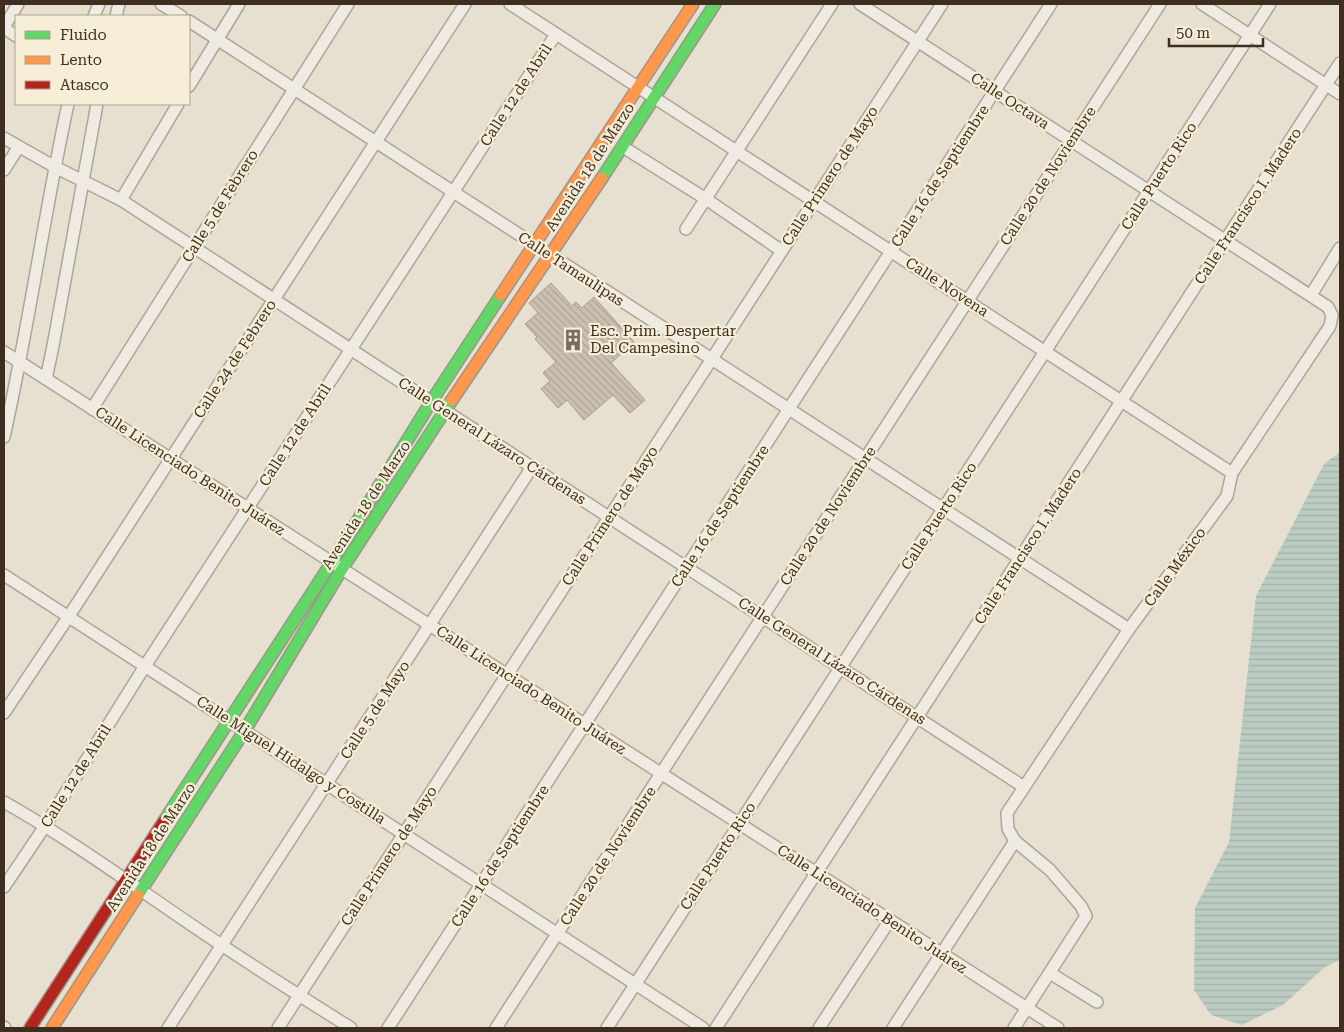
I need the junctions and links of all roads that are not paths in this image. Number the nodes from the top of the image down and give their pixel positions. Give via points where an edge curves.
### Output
1 (18, 4) edge
2 (161, 4) edge
3 (239, 4) edge
4 (348, 4) edge
5 (465, 4) edge
6 (510, 4) edge
7 (693, 4) edge
8 (715, 4) edge
9 (832, 4) edge
10 (860, 4) edge
11 (942, 4) edge
12 (1051, 4) edge
13 (1160, 4) edge
14 (1202, 4) edge
15 (1270, 4) edge
16 (179, 15) edge
17 (190, 22) edge
18 (4, 28) edge
19 (556, 34) junction
20 (15, 35) edge
21 (1250, 35) junction
22 (217, 39) junction
23 (918, 41) junction
24 (1340, 63) edge
25 (190, 84) edge
26 (1326, 85) junction
27 (639, 88) junction
28 (294, 90) junction
29 (995, 91) junction
30 (1340, 94) edge
31 (654, 97) junction
32 (68, 105) edge
33 (97, 105) edge
34 (177, 105) edge
35 (4, 138) edge
36 (1071, 140) junction
37 (375, 142) junction
38 (624, 147) junction
39 (18, 148) junction
40 (736, 151) junction
41 (55, 167) junction
42 (4, 170) edge
43 (84, 181) junction
44 (1149, 191) junction
45 (453, 192) junction
46 (706, 199) junction
47 (121, 200) junction
48 (814, 202) junction
49 (686, 229) dead end
50 (1226, 240) junction
51 (533, 244) junction
52 (194, 248) junction
53 (1340, 248) edge
54 (782, 251) junction
55 (891, 252) junction
56 (550, 256) junction
57 (1311, 295) junction
58 (274, 299) junction
59 (968, 301) junction
60 (1332, 315) joint
61 (351, 349) junction
62 (4, 352) edge
63 (1045, 352) junction
64 (711, 360) junction
65 (21, 363) junction
66 (46, 378) junction
67 (1122, 401) junction
68 (431, 402) junction
69 (92, 408) junction
70 (445, 410) junction
71 (789, 410) junction
72 (4, 437) edge
73 (171, 459) junction
74 (865, 459) junction
75 (532, 467) junction
76 (1232, 473) junction
77 (248, 508) junction
78 (943, 509) junction
79 (609, 517) junction
80 (1020, 559) junction
81 (332, 562) junction
82 (687, 567) junction
83 (342, 569) junction
84 (4, 575) edge
85 (69, 616) junction
86 (763, 616) junction
87 (430, 625) junction
88 (1129, 629) junction
89 (145, 666) junction
90 (841, 667) junction
91 (507, 675) junction
92 (4, 712) edge
93 (918, 717) junction
94 (229, 720) junction
95 (585, 724) junction
96 (245, 730) junction
97 (661, 774) junction
98 (327, 784) junction
99 (1024, 787) junction
100 (4, 802) edge
101 (739, 824) junction
102 (45, 826) junction
103 (404, 834) junction
104 (1015, 841) junction
105 (817, 873) junction
106 (126, 879) junction
107 (482, 884) junction
108 (4, 887) edge
109 (141, 889) junction
110 (890, 920) junction
111 (558, 934) junction
112 (222, 946) junction
113 (941, 953) junction
114 (1050, 973) junction
115 (635, 984) junction
116 (299, 995) junction
117 (1097, 1002) dead end
118 (1027, 1008) junction
119 (30, 1028) edge
120 (52, 1028) edge
121 (168, 1028) edge
122 (278, 1028) edge
123 (351, 1028) edge
124 (388, 1028) edge
125 (496, 1028) edge
126 (607, 1028) edge
127 (703, 1028) edge
128 (716, 1028) edge
129 (820, 1028) edge
130 (892, 1028) edge
131 (1014, 1028) edge
132 (1058, 1028) edge

1 - 18 street
2 - 16 street
3 - 22 street
4 - 28 street, Calle 5 de Febrero
5 - 37 street, Calle 24 de Febrero
6 - 19 street, Calle Novena
7 - 27 street, Avenida 18 de Marzo
8 - 31 street, Avenida 18 de Marzo
9 - 40 street
10 - 23 street, Calle Octava
11 - 23 street, Calle Primero de Mayo
12 - 29 street, Calle 16 de Septiembre
13 - 36 street, Calle 20 de Noviembre
14 - 21 street
15 - 21 street, Calle Puerto Rico
17 - 22 street, Calle Tamaulipas
18 - 20 street
19 - 27 street, Calle Novena
19 - 45 street, Calle 12 de Abril
21 - 26 street
21 - 44 street, Calle Puerto Rico
22 - 25 street
22 - 28 street, Calle Tamaulipas
23 - 29 street, Calle Octava
23 - 48 street, Calle Primero de Mayo
24 - 26 street, Calle Francisco I. Madero
26 - 30 street
26 - 50 street, Calle Francisco I. Madero
27 - 31 street, Calle Novena
27 - 51 street, Avenida 18 de Marzo
28 - 37 street, Calle Tamaulipas
28 - 52 street, Calle 5 de Febrero
29 - 36 street, Calle Octava
29 - 55 street, Calle 16 de Septiembre
31 - 38 street, Avenida 18 de Marzo
31 - 40 street, Calle Novena
32 - 41 street
33 - 43 street
34 - 47 street
35 - 39 street, Calle General Lázaro Cárdenas
36 - 44 street, Calle Octava
36 - 59 street, Calle 20 de Noviembre
37 - 45 street, Calle Tamaulipas
37 - 58 street, Calle 24 de Febrero
38 - 46 street
38 - 56 street, Avenida 18 de Marzo
39 - 41 street, Calle General Lázaro Cárdenas
39 - 42 street
40 - 46 street
40 - 48 street, Calle Novena
41 - 43 street, Calle General Lázaro Cárdenas
41 - 65 street
43 - 47 street, Calle General Lázaro Cárdenas
43 - 66 street
44 - 50 street, Calle Octava
44 - 63 street, Calle Puerto Rico
45 - 51 street, Calle Tamaulipas
45 - 61 street, Calle 12 de Abril
46 - 49 street
46 - 54 street
47 - 52 street, Calle General Lázaro Cárdenas
48 - 54 street, Calle Primero de Mayo
48 - 55 street, Calle Novena
50 - 57 street, Calle Octava
50 - 67 street, Calle Francisco I. Madero
51 - 56 street, Calle Tamaulipas
51 - 68 street, Avenida 18 de Marzo
52 - 58 street, Calle General Lázaro Cárdenas
52 - 69 street, Calle 5 de Febrero
53 - 57 street
54 - 64 street, Calle Primero de Mayo
55 - 59 street, Calle Novena
55 - 71 street, Calle 16 de Septiembre
56 - 64 street, Calle Tamaulipas
56 - 70 street, Avenida 18 de Marzo
57 - 60 street, Calle Octava via 1328,307
58 - 61 street, Calle General Lázaro Cárdenas
58 - 73 street, Calle 24 de Febrero
59 - 63 street, Calle Novena
59 - 74 street, Calle 20 de Noviembre
60 - 76 street, Calle México via 1330,326
61 - 68 street, Calle General Lázaro Cárdenas
61 - 77 street, Calle 12 de Abril
62 - 65 street, Calle Licenciado Benito Juárez
63 - 67 street, Calle Novena
63 - 78 street, Calle Puerto Rico
64 - 71 street, Calle Tamaulipas
64 - 79 street, Calle Primero de Mayo
65 - 66 street, Calle Licenciado Benito Juárez
65 - 72 street
66 - 69 street, Calle Licenciado Benito Juárez
67 - 76 street, Calle Novena
67 - 80 street, Calle Francisco I. Madero
68 - 70 street, Calle General Lázaro Cárdenas
68 - 81 street, Avenida 18 de Marzo
69 - 73 street, Calle Licenciado Benito Juárez
70 - 75 street, Calle General Lázaro Cárdenas
70 - 83 street, Avenida 18 de Marzo
71 - 74 street, Calle Tamaulipas
71 - 82 street, Calle 16 de Septiembre
73 - 77 street, Calle Licenciado Benito Juárez
73 - 85 street, Calle 24 de Febrero
74 - 78 street, Calle Tamaulipas
74 - 86 street, Calle 20 de Noviembre
75 - 79 street, Calle General Lázaro Cárdenas
75 - 87 street, Calle 5 de Mayo
76 - 88 street, Calle México via 1227,496
77 - 81 street, Calle Licenciado Benito Juárez
77 - 89 street, Calle 12 de Abril
78 - 80 street, Calle Tamaulipas
78 - 90 street, Calle Puerto Rico
79 - 82 street, Calle General Lázaro Cárdenas
79 - 91 street, Calle Primero de Mayo
80 - 88 street, Calle Tamaulipas
80 - 93 street, Calle Francisco I. Madero
81 - 83 street, Calle Licenciado Benito Juárez
81 - 94 street, Avenida 18 de Marzo
82 - 86 street, Calle General Lázaro Cárdenas
82 - 95 street, Calle 16 de Septiembre
83 - 87 street, Calle Licenciado Benito Juárez
83 - 96 street, Avenida 18 de Marzo
84 - 85 street, Calle Miguel Hidalgo y Costilla
85 - 89 street, Calle Miguel Hidalgo y Costilla
85 - 92 street, Calle 24 de Febrero
86 - 90 street, Calle General Lázaro Cárdenas
86 - 97 street, Calle 20 de Noviembre
87 - 91 street, Calle Licenciado Benito Juárez
87 - 98 street, Calle 5 de Mayo
88 - 99 street, Calle México
89 - 94 street, Calle Miguel Hidalgo y Costilla
89 - 102 street, Calle 12 de Abril
90 - 93 street, Calle General Lázaro Cárdenas
90 - 101 street, Calle Puerto Rico
91 - 95 street, Calle Licenciado Benito Juárez
91 - 103 street, Calle Primero de Mayo
93 - 99 street, Calle General Lázaro Cárdenas
93 - 105 street, Calle Francisco I. Madero
94 - 96 street, Calle Miguel Hidalgo y Costilla
94 - 106 street, Avenida 18 de Marzo
95 - 97 street, Calle Licenciado Benito Juárez
95 - 107 street, Calle 16 de Septiembre
96 - 98 street, Calle Miguel Hidalgo y Costilla
96 - 109 street, Avenida 18 de Marzo
97 - 101 street, Calle Licenciado Benito Juárez
97 - 111 street, Calle 20 de Noviembre
98 - 103 street, Calle Miguel Hidalgo y Costilla
98 - 112 street, Calle 5 de Mayo
99 - 104 street, Calle México via 1007,814 1008,829
100 - 102 street
101 - 105 street, Calle Licenciado Benito Juárez
101 - 115 street, Calle Puerto Rico
102 - 106 street
102 - 108 street, Calle 12 de Abril
103 - 107 street, Calle Miguel Hidalgo y Costilla
103 - 116 street, Calle Primero de Mayo
104 - 113 street
104 - 114 street via 1050,870 1086,916
105 - 110 street, Calle Licenciado Benito Juárez
105 - 128 street, Calle Francisco I. Madero
106 - 109 street
106 - 119 street, Avenida 18 de Marzo
107 - 111 street, Calle Miguel Hidalgo y Costilla
107 - 124 street, Calle 16 de Septiembre
109 - 112 street
109 - 120 street, Avenida 18 de Marzo
110 - 113 street, Calle Licenciado Benito Juárez
110 - 129 street
111 - 115 street, Calle Miguel Hidalgo y Costilla
111 - 125 street, Calle 20 de Noviembre
112 - 116 street
112 - 121 street, Calle 5 de Mayo
113 - 118 street, Calle Licenciado Benito Juárez
113 - 130 street
114 - 117 street
114 - 118 street
115 - 126 street, Calle Puerto Rico
115 - 127 street, Calle Miguel Hidalgo y Costilla
116 - 122 street, Calle Primero de Mayo
116 - 123 street
118 - 131 street
118 - 132 street, Calle Licenciado Benito Juárez

